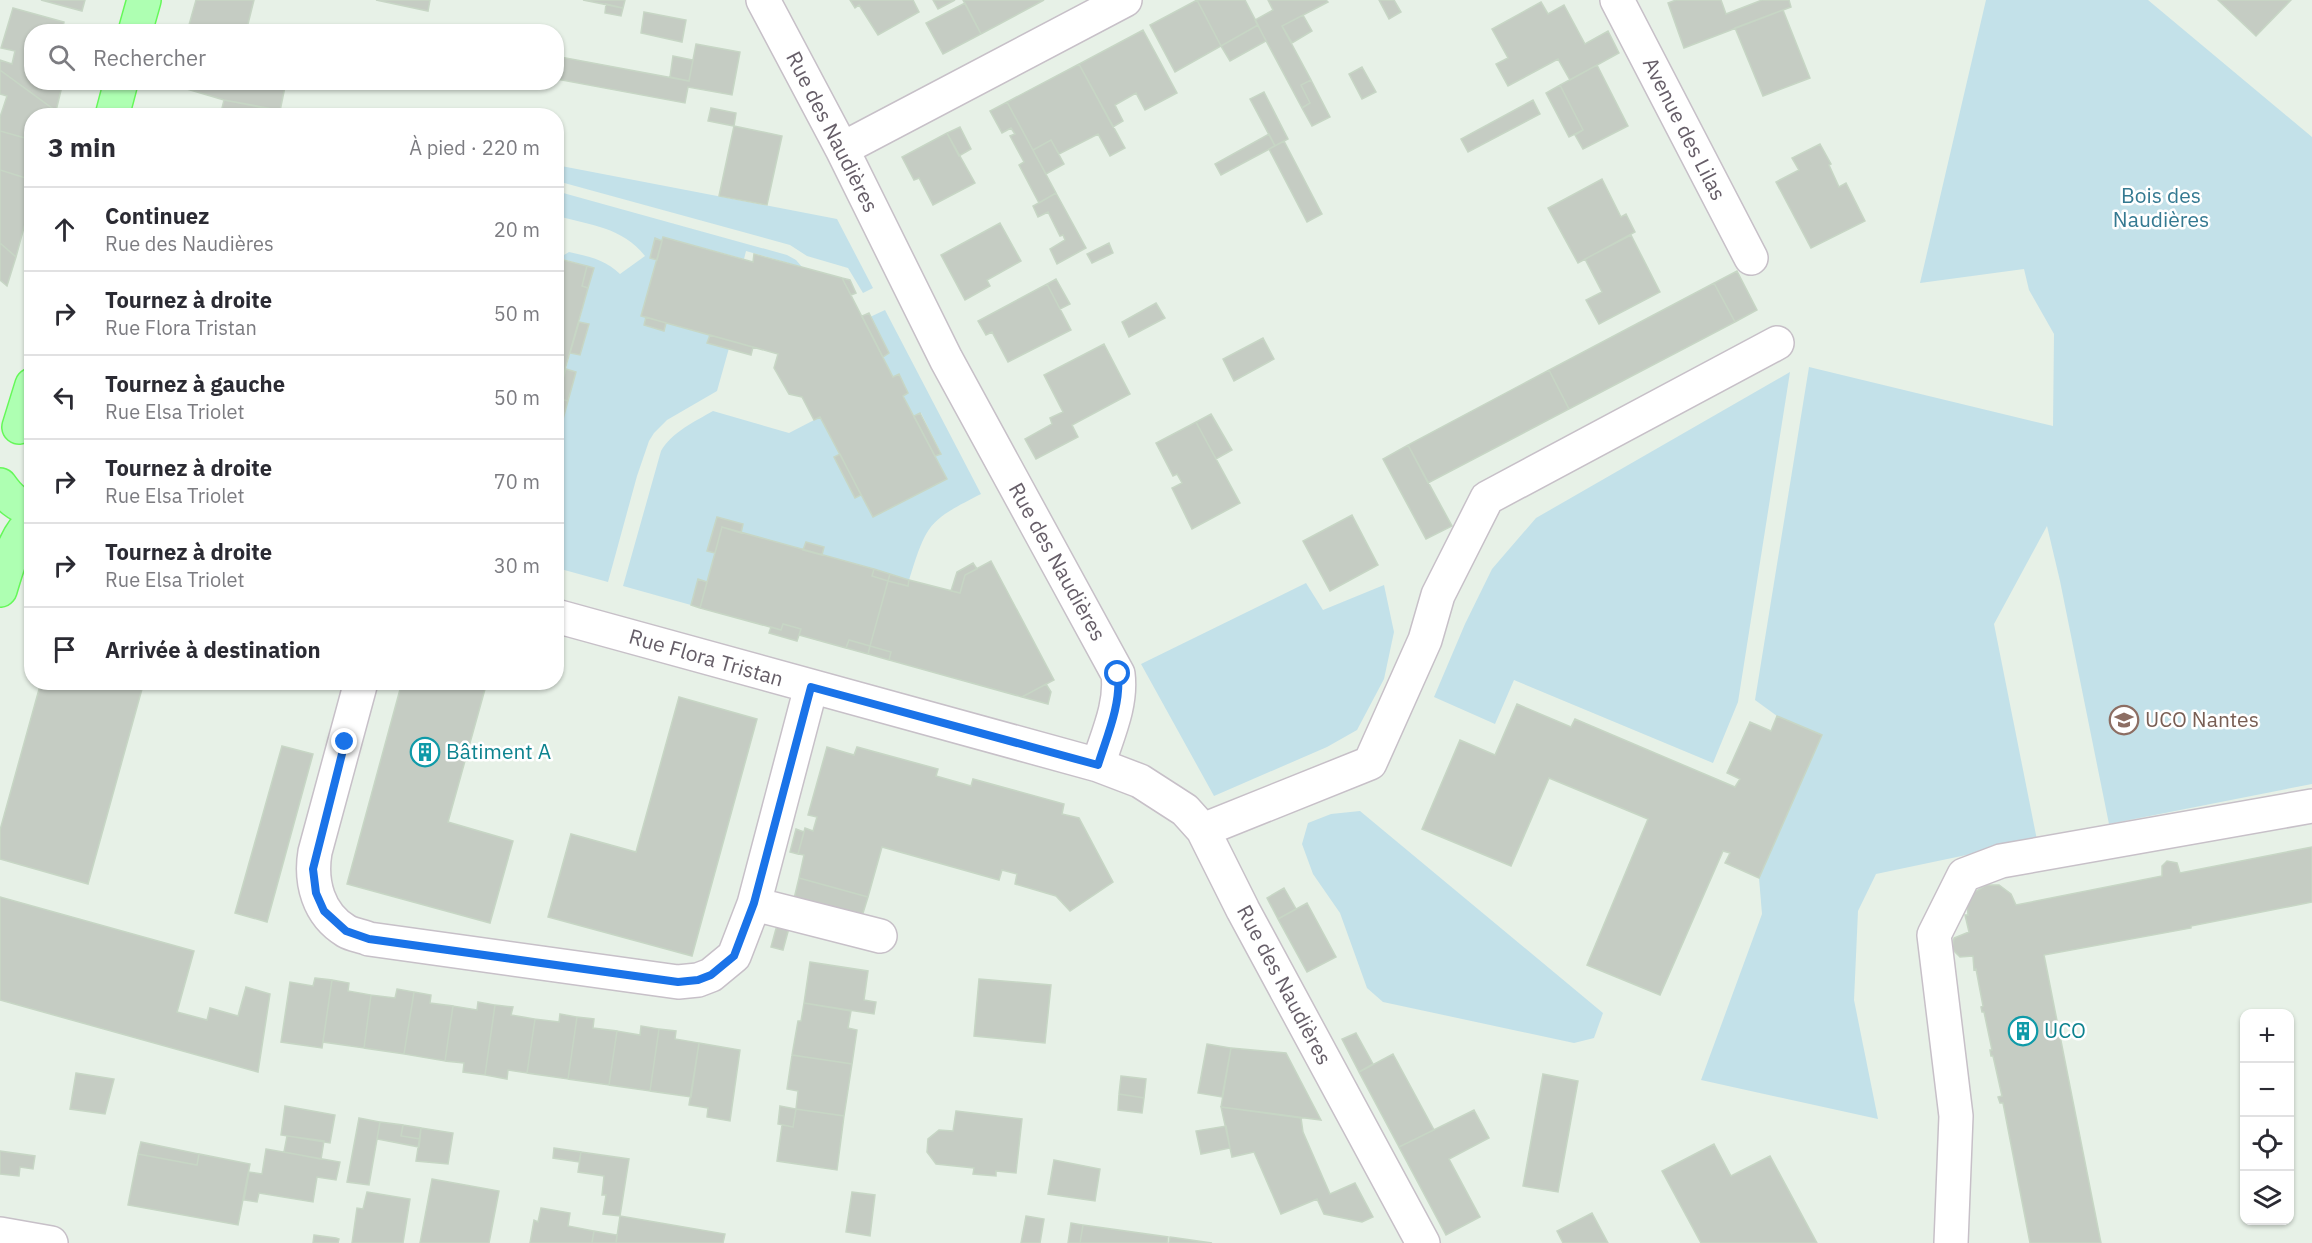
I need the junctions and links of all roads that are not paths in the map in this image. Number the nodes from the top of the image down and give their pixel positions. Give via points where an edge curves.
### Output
1 (144, 0) edge
2 (763, 0) edge
3 (1125, 0) edge
4 (1617, 0) edge
5 (137, 24) edge
6 (119, 90) edge
7 (114, 108) edge
8 (842, 150) junction
9 (1751, 258) dead end
10 (1777, 343) dead end
11 (24, 410) edge
12 (17, 432) edge
13 (0, 485) edge
14 (24, 508) edge
15 (24, 530) edge
16 (0, 590) edge
17 (564, 618) edge
18 (811, 687) junction
19 (359, 690) edge
20 (1098, 765) junction
21 (2312, 806) edge
22 (1203, 830) junction
23 (754, 903) junction
24 (880, 936) dead end
25 (0, 1234) edge
26 (51, 1243) edge
27 (1424, 1243) edge
28 (1951, 1243) edge

1 - 5 main road
2 - 8 street, Rue des Naudières
3 - 8 street
4 - 9 street, Avenue des Lilas
6 - 7 main road
8 - 20 street, Rue des Naudières via 946,358 1118,674 1120,688
10 - 22 street via 1487,498 1438,595 1425,640 1370,763
11 - 12 main road
13 - 14 main road
15 - 16 main road via 12,552
17 - 18 street, Rue Flora Tristan
18 - 20 street, Rue Flora Tristan
18 - 23 street
19 - 23 street via 313,869 316,893 324,911 346,931 369,939 678,982 711,975 734,956
20 - 22 street, Rue des Naudières via 1140,780 1185,810
21 - 28 street via 2001,861 1964,875 1934,935 1956,1116
22 - 27 street, Rue des Naudières
23 - 24 street
25 - 26 street

